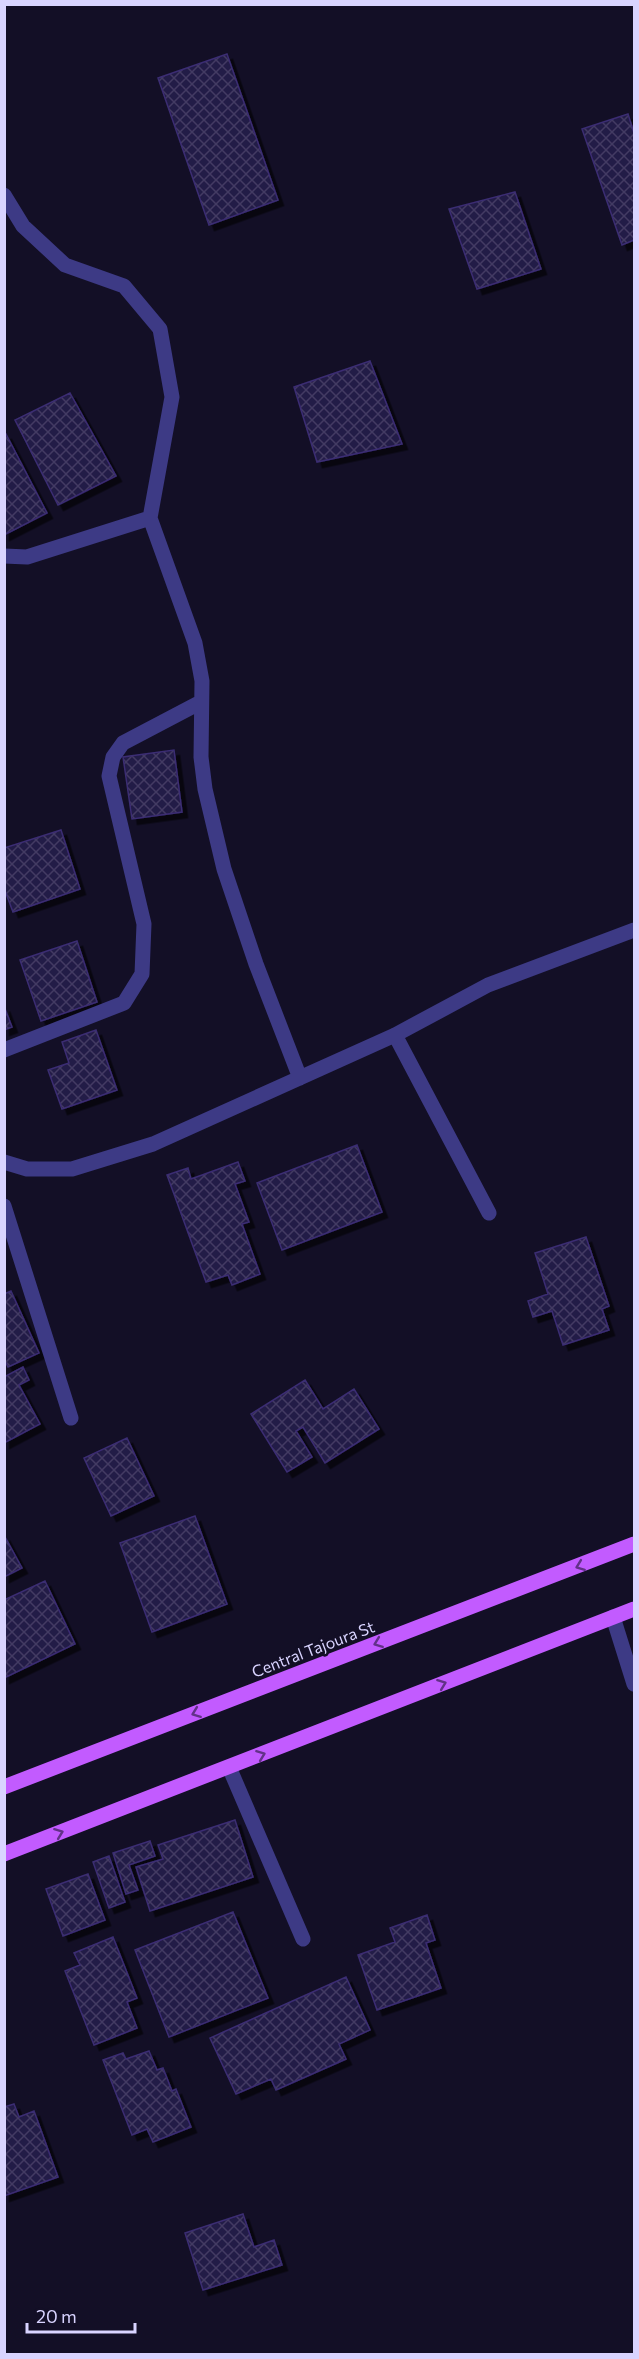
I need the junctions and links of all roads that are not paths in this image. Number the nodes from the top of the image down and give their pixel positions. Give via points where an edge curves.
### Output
1 (4, 195) edge
2 (150, 518) junction
3 (4, 556) edge
4 (201, 702) junction
5 (634, 930) edge
6 (395, 1035) junction
7 (4, 1050) edge
8 (300, 1078) junction
9 (4, 1162) edge
10 (4, 1206) edge
11 (489, 1213) dead end
12 (71, 1418) dead end
13 (634, 1544) edge
14 (634, 1609) edge
15 (613, 1617) junction
16 (634, 1684) edge
17 (229, 1767) junction
18 (4, 1787) edge
19 (4, 1854) edge
20 (303, 1939) dead end

1 - 2 street via 23,226 65,265 124,286 160,329 172,398
2 - 3 street via 27,557
2 - 4 street via 195,643 202,681
4 - 7 street via 123,743 113,757 110,776 144,924 142,974 124,1003
4 - 8 street via 205,789 224,869
5 - 6 street via 488,985
6 - 8 street
6 - 11 street
8 - 9 street via 153,1144 72,1170 27,1169
10 - 12 street
13 -> 18 main road, Central Tajoura St
14 - 15 main road
15 - 16 street
17 -> 15 main road
19 -> 17 main road
17 - 20 street

